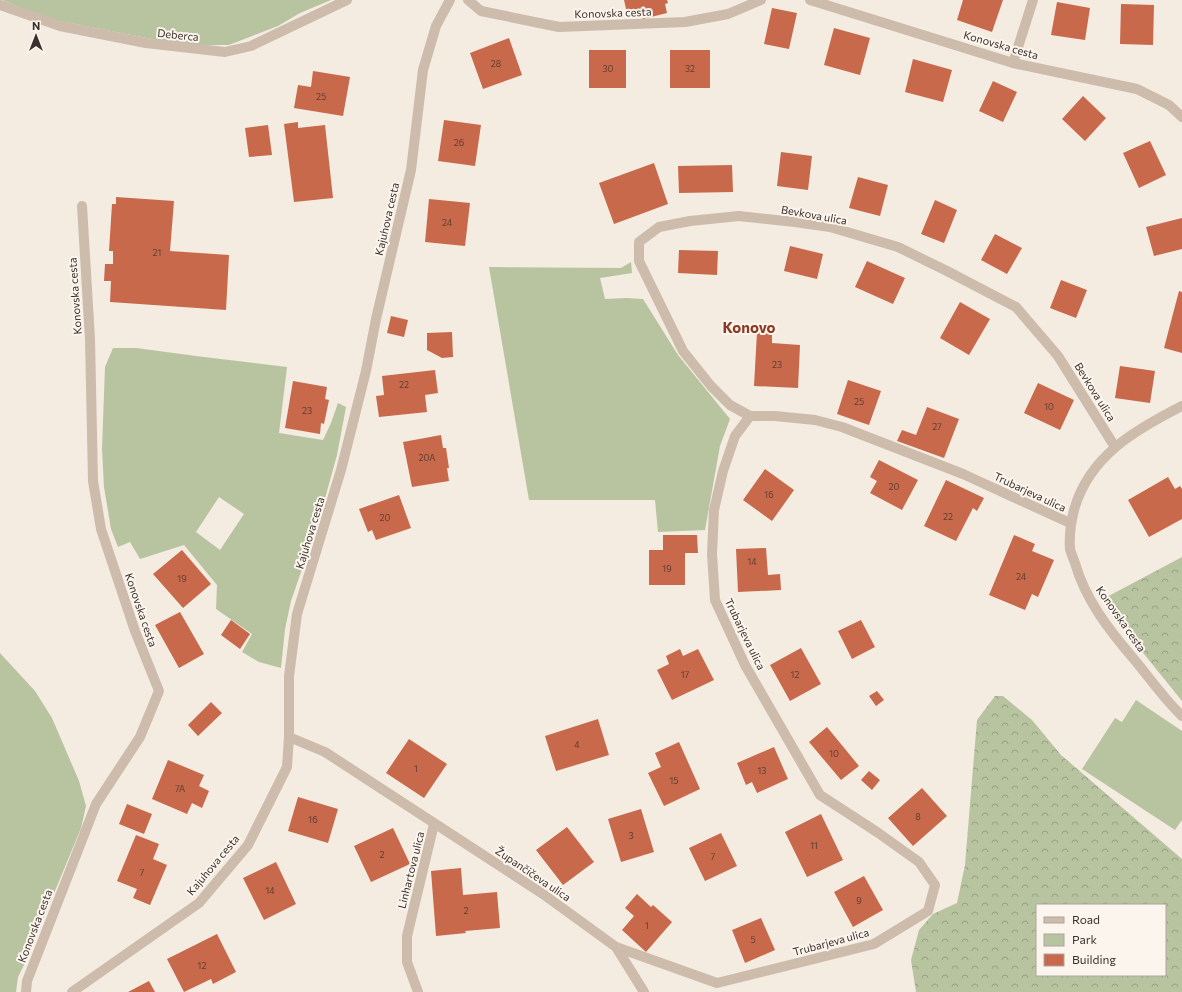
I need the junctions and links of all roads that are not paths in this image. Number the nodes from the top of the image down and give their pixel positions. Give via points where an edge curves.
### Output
1 (347, 0) edge
2 (450, 0) edge
3 (468, 0) edge
4 (761, 0) edge
5 (810, 0) edge
6 (1032, 0) edge
7 (0, 5) edge
8 (1013, 63) junction
9 (1182, 117) edge
10 (82, 206) dead end
11 (1182, 406) edge
12 (750, 416) junction
13 (1115, 447) junction
14 (1070, 523) junction
15 (1182, 716) edge
16 (289, 737) junction
17 (434, 824) junction
18 (616, 947) junction
19 (716, 983) joint
20 (26, 992) edge
21 (72, 992) edge
22 (418, 992) edge
23 (644, 992) edge

1 - 7 street, Deberca via 251,46 225,52 146,43 60,26
2 - 16 street, Kajuhova cesta via 436,26 423,70 411,170 366,371 341,470 297,614 289,676
3 - 4 street, Konovska cesta via 481,10 559,27 685,22 728,14
5 - 8 street, Konovska cesta
6 - 8 street
8 - 9 street, Konovska cesta via 1137,89 1169,105
10 - 20 street, Konovska cesta via 90,338 93,482 102,529 135,631 159,691 140,737 96,804 27,981
11 - 13 street, Konovska cesta via 1149,423
12 - 13 street, Bevkova ulica via 730,405 683,351 639,261 639,242 659,227 739,216 830,227 898,248 947,271 1016,307 1058,356
12 - 14 street, Trubarjeva ulica via 815,420 842,427 963,474
12 - 19 street, Trubarjeva ulica via 735,436 714,510 712,554 715,600 745,665 820,795 918,862 935,885 928,911 874,944
13 - 14 street, Konovska cesta via 1096,465 1085,482
14 - 15 street, Konovska cesta via 1070,549 1078,574 1092,603 1121,644
16 - 17 street, Linhartova ulica via 325,752
16 - 21 street, Kajuhova cesta via 287,767 248,845 199,903
17 - 18 street, Župančičeva ulica via 543,894
17 - 22 street, Linhartova ulica via 407,936 407,962
18 - 19 street, Župančičeva ulica
18 - 23 street, Župančičeva ulica

